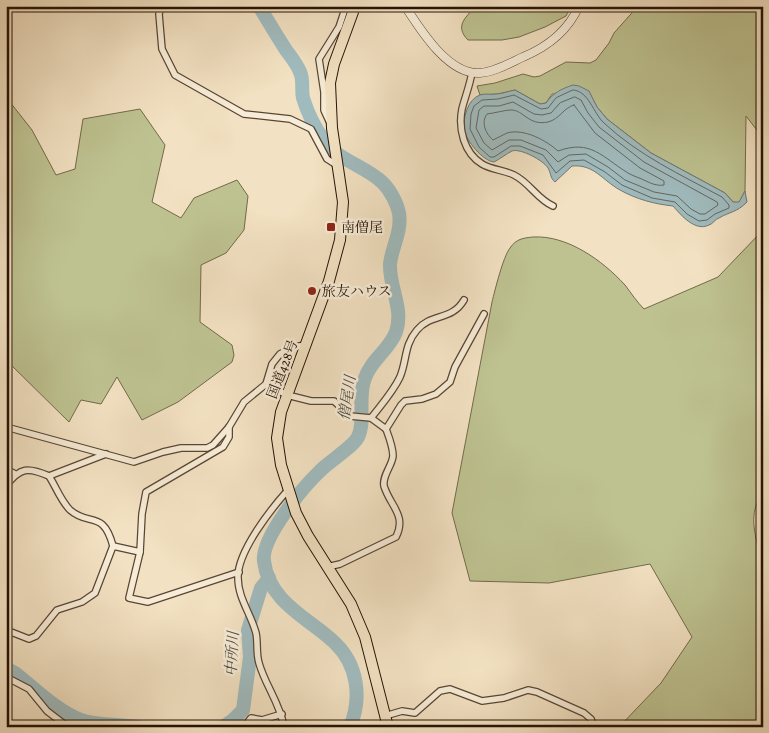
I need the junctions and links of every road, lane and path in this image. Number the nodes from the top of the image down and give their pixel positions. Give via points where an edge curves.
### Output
1 (161, 6) edge
2 (346, 6) edge
3 (354, 6) edge
4 (405, 6) edge
5 (579, 6) edge
6 (472, 72) junction
7 (332, 128) junction
8 (338, 164) junction
9 (553, 206) dead end
10 (464, 300) dead end
11 (484, 314) dead end
12 (306, 345) junction
13 (266, 384) junction
14 (287, 395) junction
15 (371, 418) junction
16 (6, 427) edge
17 (229, 427) junction
18 (386, 429) junction
19 (106, 454) junction
20 (6, 469) edge
21 (15, 474) junction
22 (49, 476) junction
23 (6, 486) edge
24 (288, 490) junction
25 (113, 546) junction
26 (140, 552) junction
27 (327, 567) junction
28 (239, 572) junction
29 (6, 630) edge
30 (6, 677) edge
31 (282, 714) junction
32 (386, 716) junction
33 (74, 727) edge
34 (244, 727) edge
35 (284, 727) edge
36 (388, 727) edge
37 (594, 727) edge

1 - 8 street via 162,49 175,75 244,114 290,119 311,129 327,159
2 - 7 street via 339,27 319,59 324,110
3 - 7 highway, 国道428号 via 330,83
4 - 6 street via 436,49 454,64
5 - 6 street via 559,35 538,51 487,72
6 - 9 street via 461,124 462,136 473,157 514,175
7 - 8 highway, 国道428号
8 - 12 highway, 国道428号 via 344,202 340,240 330,281
10 - 15 street via 454,312 425,322 417,330 406,347 399,378
11 - 18 street via 450,382 436,394 422,400 404,401
12 - 13 street via 280,354 272,364
12 - 14 highway, 国道428号
13 - 14 street
13 - 17 street via 244,402
14 - 15 street via 334,401 350,416
14 - 24 highway, 国道428号 via 277,438
15 - 18 street
16 - 19 street
17 - 19 street via 213,445 206,448 182,448 134,462
17 - 26 street via 229,437 223,447 146,492
18 - 27 street via 393,456 384,486 399,517 399,531 390,541
19 - 22 street
20 - 21 street
21 - 22 street via 36,470
21 - 23 street
22 - 25 street via 65,504 83,518 99,521
24 - 27 highway, 国道428号 via 296,513
24 - 28 street via 251,542
25 - 26 street
25 - 29 street via 94,593 82,602 57,610 36,636 29,639
26 - 28 street via 129,598 148,602
27 - 32 highway, 国道428号 via 350,604 365,637
28 - 31 street via 242,599 256,632 258,663
30 - 33 street via 29,689 47,711 64,724
31 - 34 street via 262,720 251,718
31 - 35 street
32 - 36 highway, 国道428号
32 - 37 street via 402,711 415,713 440,691 450,690 482,701 528,690 584,713

